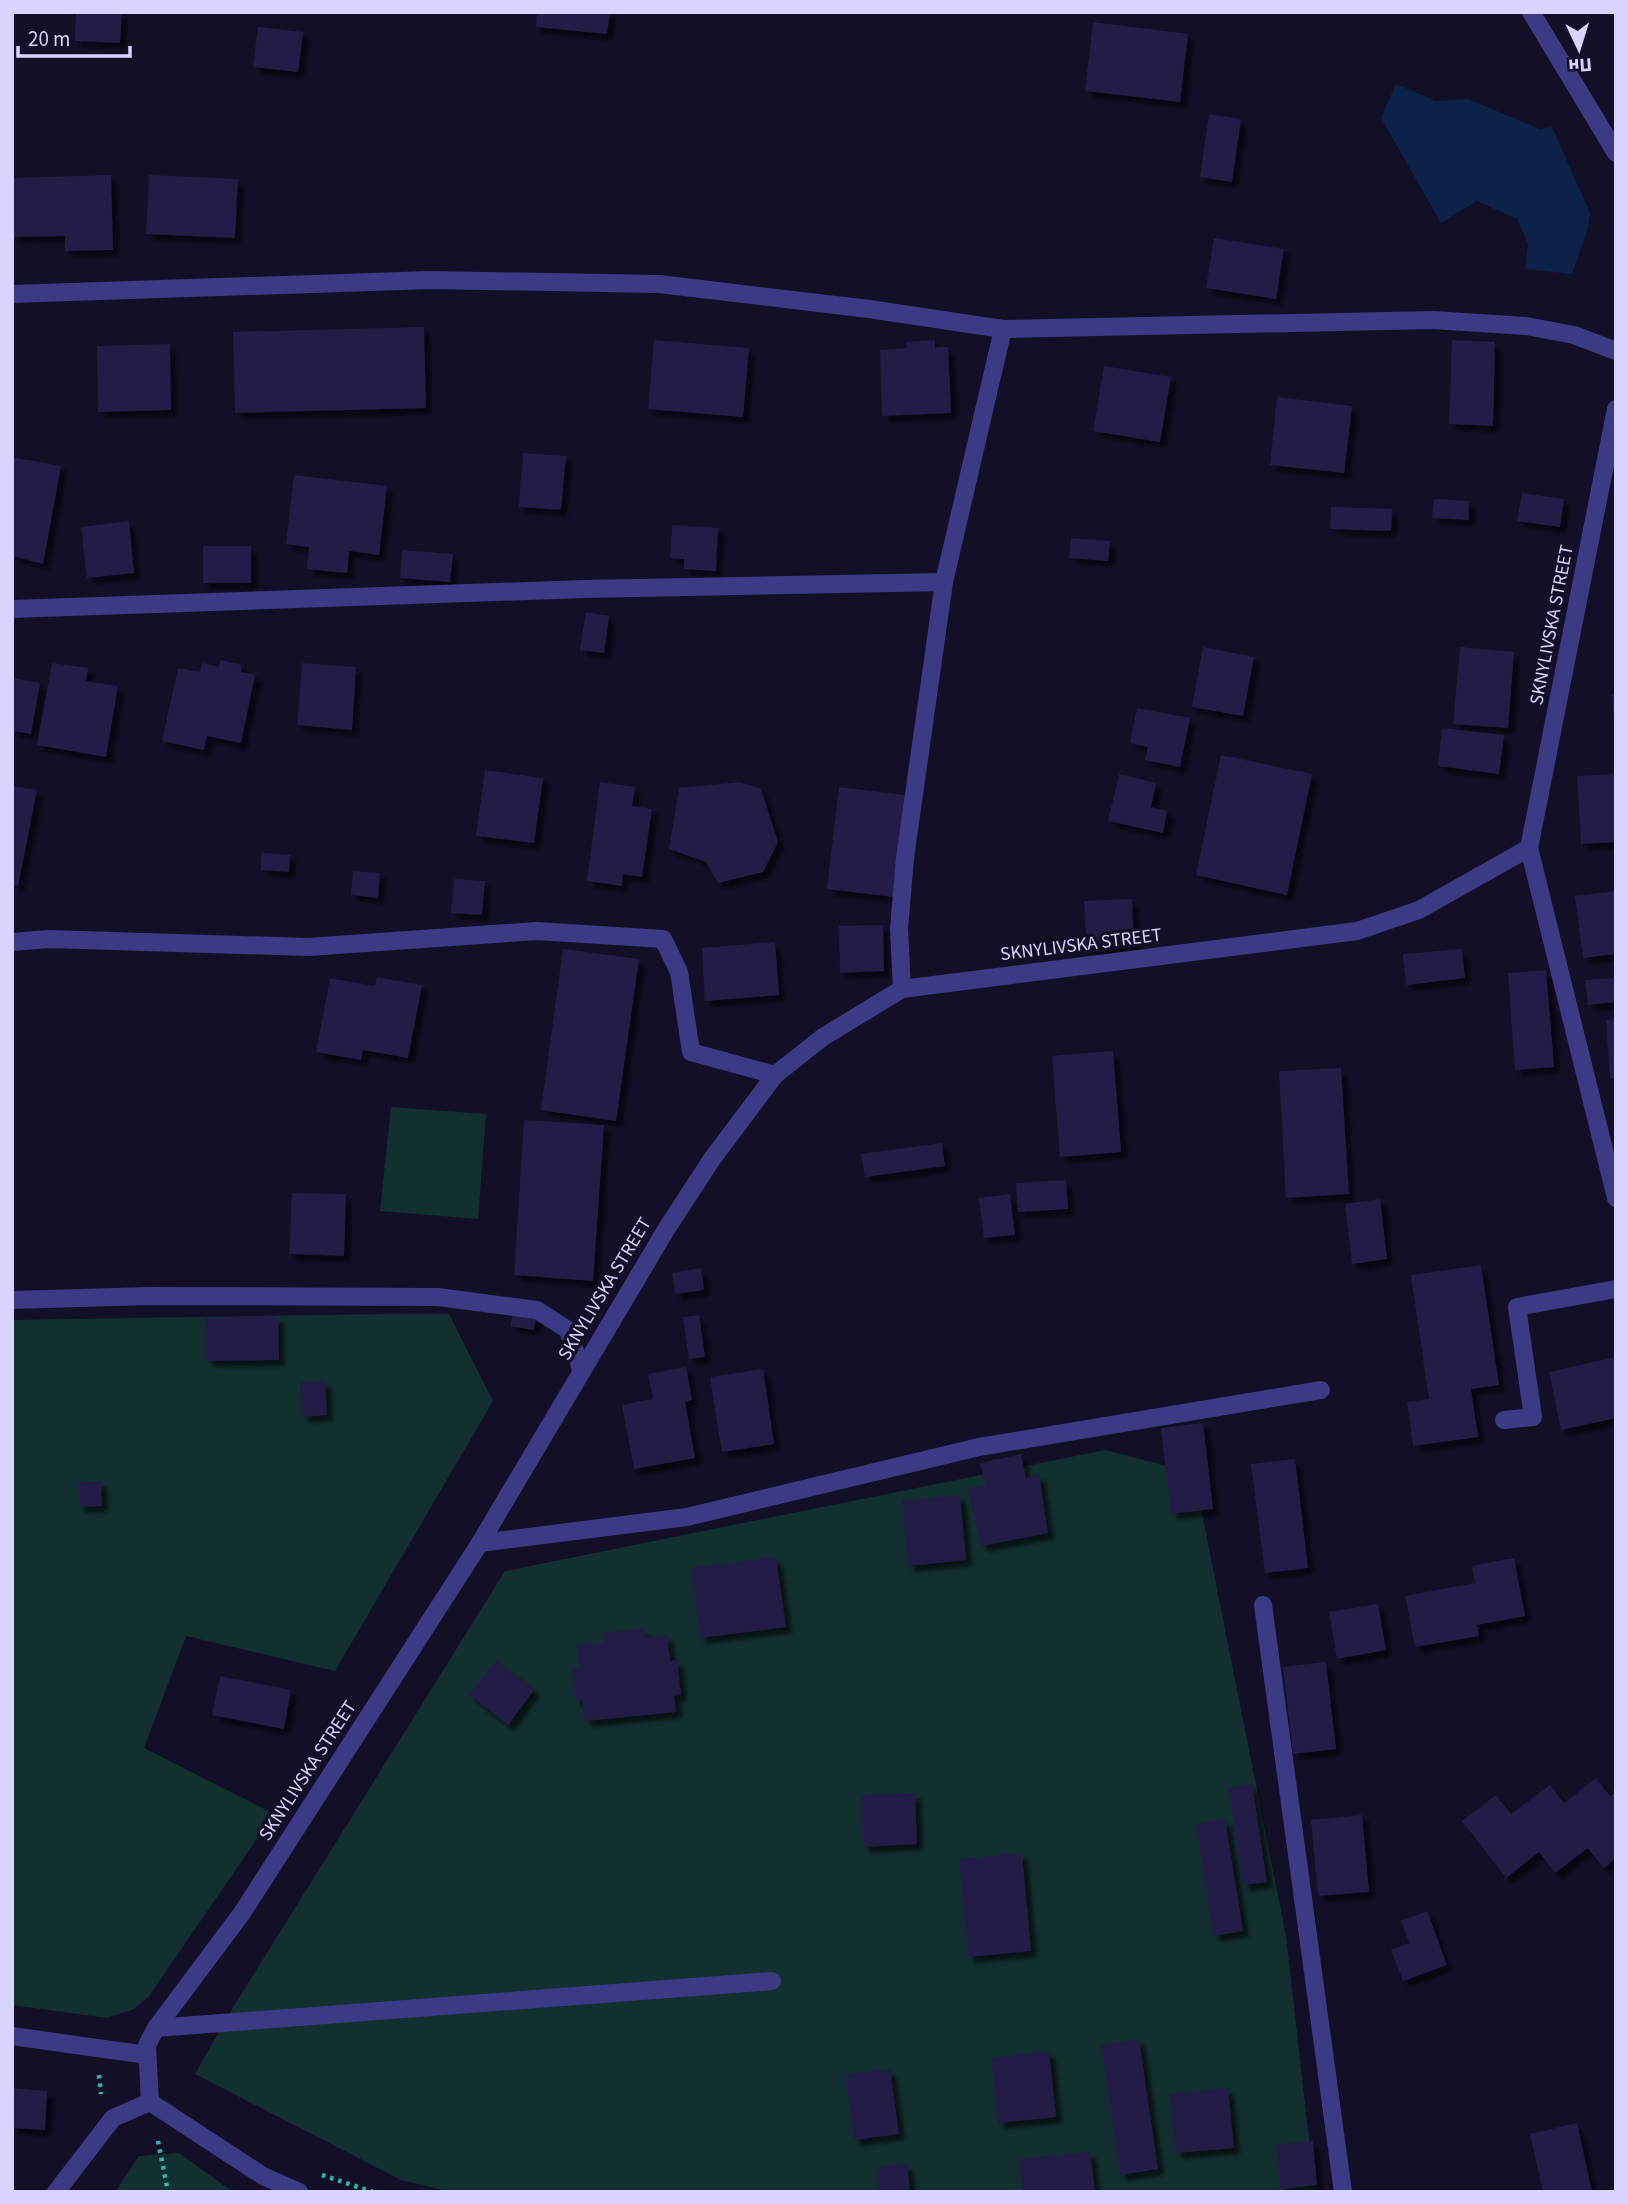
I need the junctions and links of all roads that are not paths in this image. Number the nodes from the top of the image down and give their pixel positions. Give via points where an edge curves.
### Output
1 (1531, 12) edge
2 (1616, 153) edge
3 (12, 294) edge
4 (1003, 329) junction
5 (1616, 351) edge
6 (1616, 409) edge
7 (944, 582) junction
8 (12, 609) edge
9 (1529, 848) junction
10 (12, 942) edge
11 (902, 989) junction
12 (775, 1074) junction
13 (1616, 1198) edge
14 (1616, 1289) edge
15 (12, 1300) edge
16 (581, 1369) junction
17 (1321, 1390) dead end
18 (1504, 1420) dead end
19 (480, 1543) junction
20 (1263, 1605) dead end
21 (772, 1981) dead end
22 (156, 2028) junction
23 (12, 2036) edge
24 (147, 2055) junction
25 (150, 2102) junction
26 (55, 2192) edge
27 (299, 2192) edge
28 (1343, 2192) edge

1 - 2 street
3 - 4 street via 430,280 659,284
4 - 5 street via 1433,320 1527,326 1574,335
4 - 7 street
6 - 9 street, SKNYLIVSKA STREET
7 - 8 street
7 - 11 street via 905,858 899,929
9 - 11 street, SKNYLIVSKA STREET via 1419,910 1357,932
9 - 13 street, SKNYLIVSKA STREET
10 - 12 street via 48,939 307,947 537,931 663,939 679,972 691,1052
11 - 12 street, SKNYLIVSKA STREET via 823,1037
12 - 16 street, SKNYLIVSKA STREET via 712,1159
14 - 18 street via 1517,1307 1533,1416
15 - 16 street via 438,1297 537,1310 568,1331
16 - 19 street, SKNYLIVSKA STREET
17 - 19 street via 978,1447 687,1517
19 - 22 street, SKNYLIVSKA STREET via 242,1913
20 - 28 street
21 - 22 street
22 - 24 street, SKNYLIVSKA STREET
23 - 24 street
24 - 25 street, SKNYLIVSKA STREET
25 - 26 street via 113,2118
25 - 27 street via 263,2176

